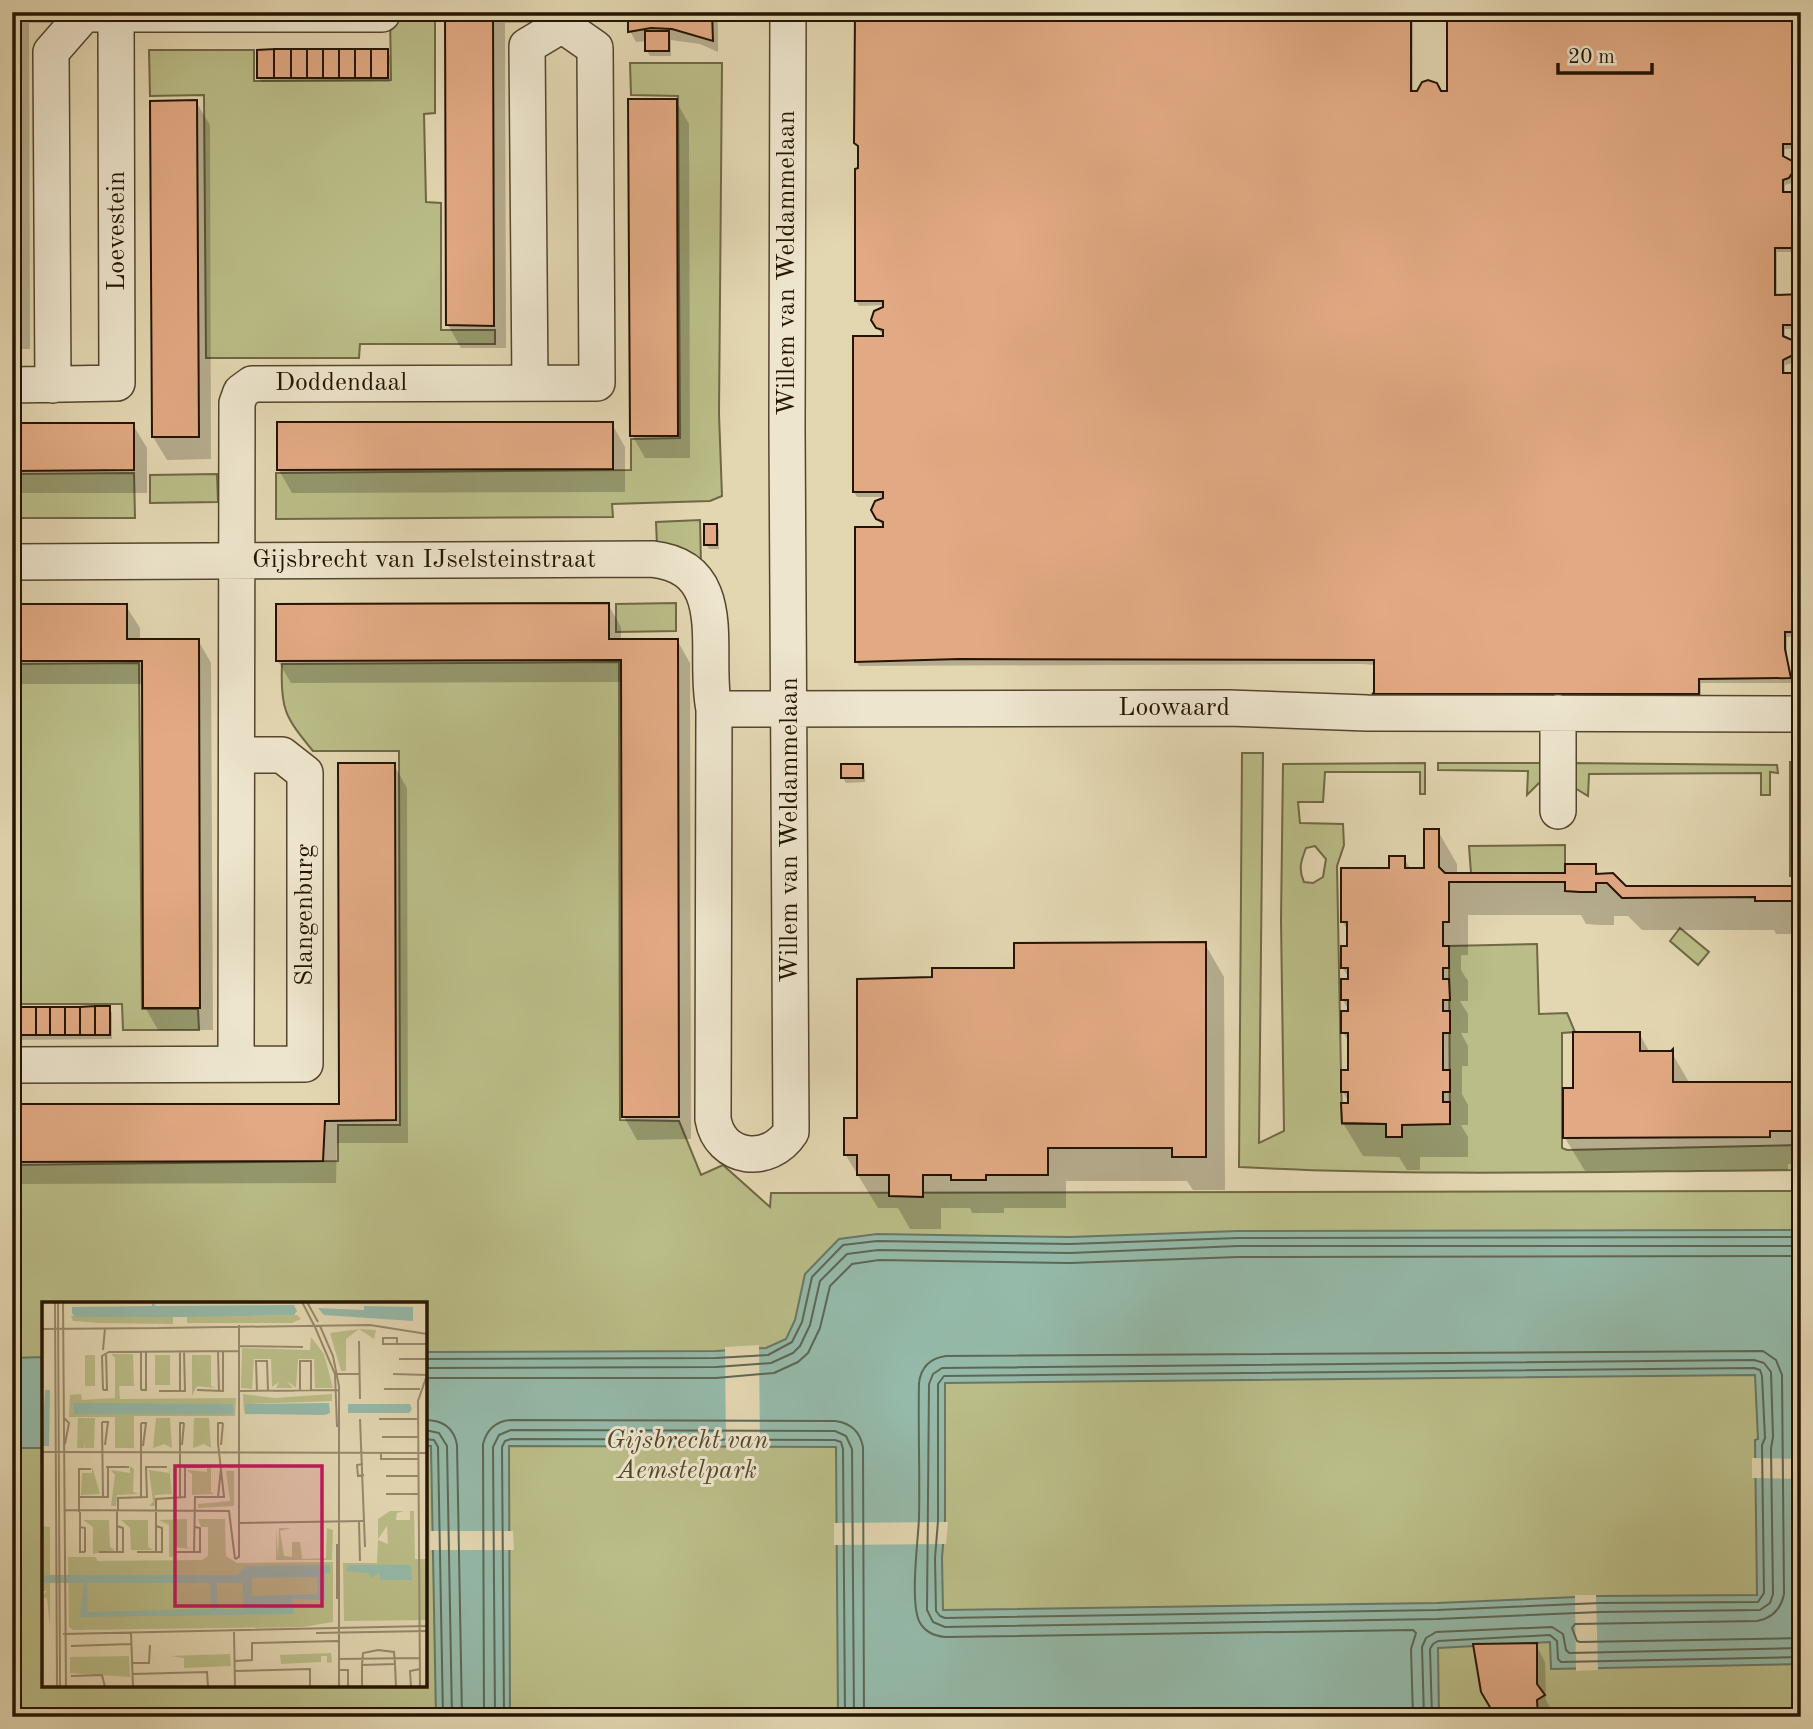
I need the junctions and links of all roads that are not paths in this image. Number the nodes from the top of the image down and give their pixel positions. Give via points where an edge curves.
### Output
1 (788, 12) edge
2 (96, 14) edge
3 (382, 14) dead end
4 (562, 18) edge
5 (530, 383) junction
6 (12, 385) edge
7 (53, 385) junction
8 (238, 561) junction
9 (12, 562) edge
10 (714, 709) junction
11 (789, 709) junction
12 (1558, 713) junction
13 (1801, 714) edge
14 (237, 755) junction
15 (1558, 811) dead end
16 (236, 1064) junction
17 (12, 1065) edge

1 - 11 street, Willem van Weldammelaan
2 - 3 street
2 - 7 street via 51,52
2 - 7 street, Loevestein via 117,383
4 - 5 street, Doddendaal via 527,46
4 - 5 street, Doddendaal via 595,48 597,383
5 - 8 street, Doddendaal via 252,384 241,392 237,403
6 - 7 street, Loevestein
8 - 9 street, Gijsbrecht van IJselsteinstraat
8 - 10 street, Gijsbrecht van IJselsteinstraat via 652,559 672,564 688,572 704,589
8 - 14 street
10 - 11 street, Loowaard
10 - 11 street, Willem van Weldammelaan via 713,1119 715,1133 743,1154 766,1153 783,1145 791,1132
11 - 12 street, Loowaard
12 - 13 street, Loowaard
12 - 15 street
14 - 16 street
14 - 16 street, Slangenburg via 282,755 305,773 305,1050 304,1063
16 - 17 street, Slangenburg

